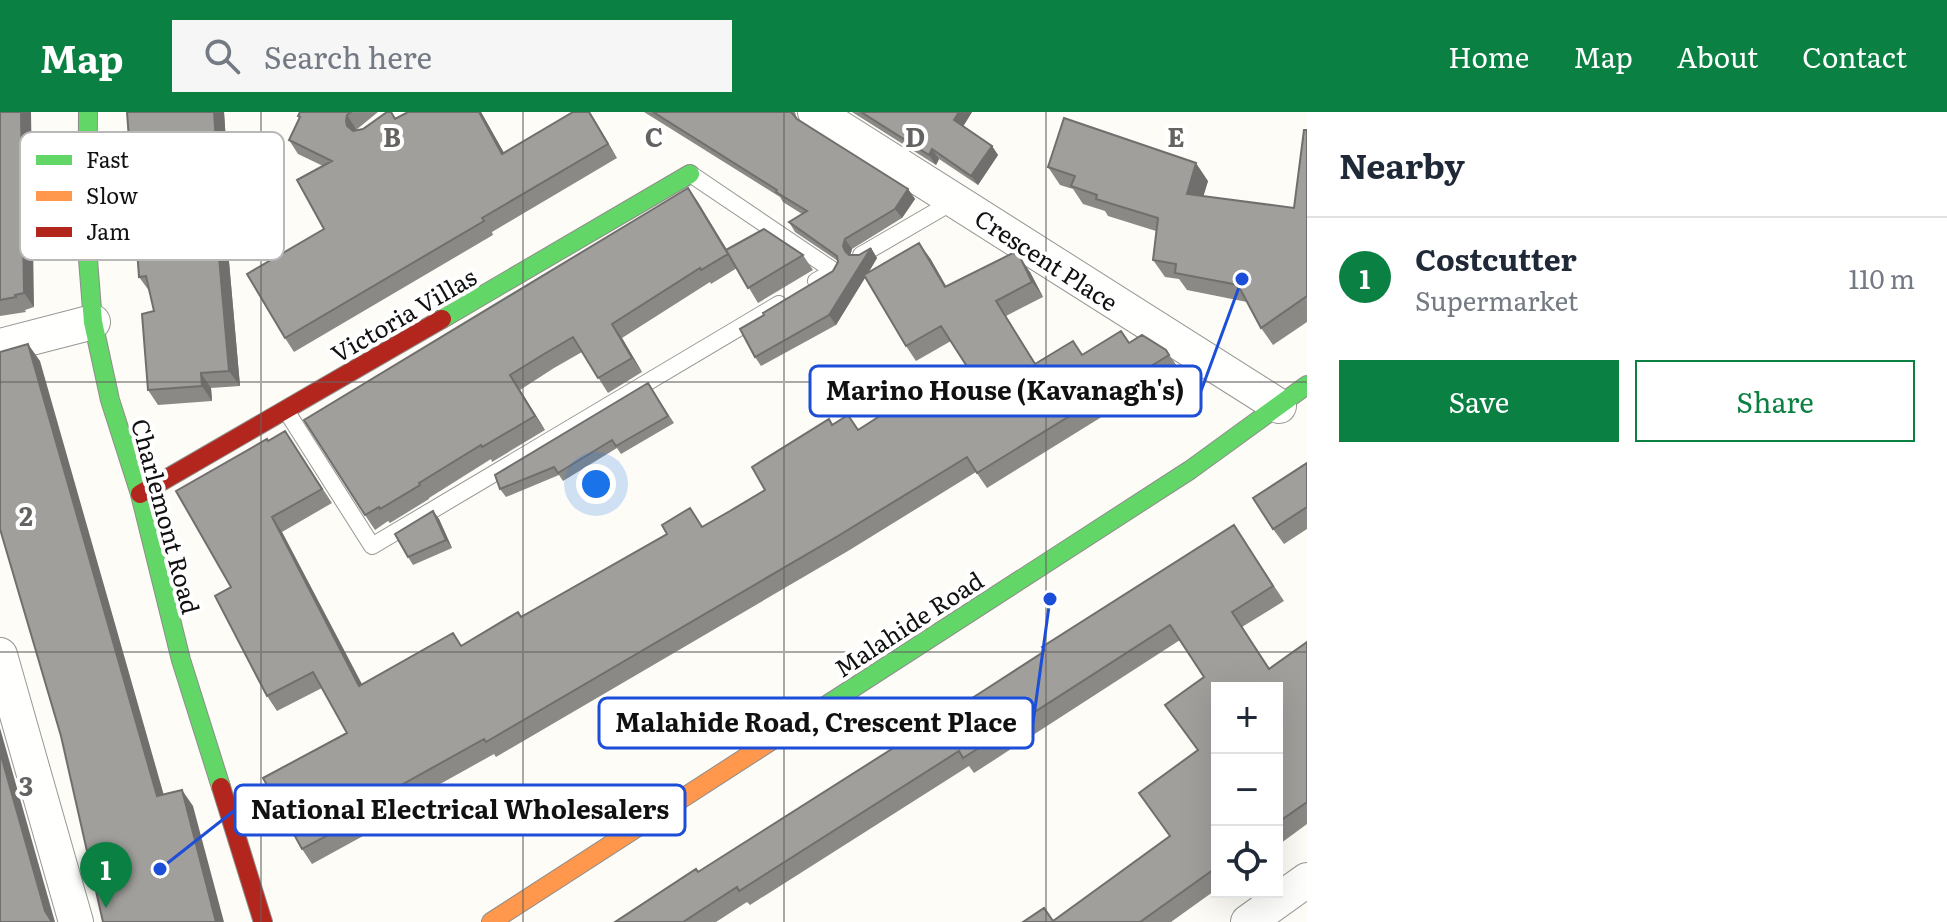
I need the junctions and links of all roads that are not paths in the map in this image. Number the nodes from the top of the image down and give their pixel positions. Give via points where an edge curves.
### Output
1 (88, 112) edge
2 (815, 112) edge
3 (88, 132) edge
4 (690, 174) joint
5 (956, 200) junction
6 (861, 255) edge
7 (88, 260) edge
8 (93, 322) junction
9 (0, 346) edge
10 (1307, 385) edge
11 (1279, 406) junction
12 (286, 410) junction
13 (140, 494) junction
14 (0, 655) edge
15 (1307, 880) edge
16 (76, 922) edge
17 (263, 922) edge
18 (491, 922) edge
19 (1248, 922) edge

1 - 3 street, Charlemont Road
2 - 5 street, Crescent Place
4 - 12 street, Victoria Villas
4 - 12 lane via 834,271 372,546
5 - 6 lane
5 - 11 street, Crescent Place
7 - 8 street, Charlemont Road
8 - 9 street
8 - 13 street, Charlemont Road via 110,400
10 - 11 street, Malahide Road
11 - 18 street, Malahide Road via 1190,470
12 - 13 street, Victoria Villas
13 - 17 street, Charlemont Road via 181,660
14 - 16 street
15 - 19 street

